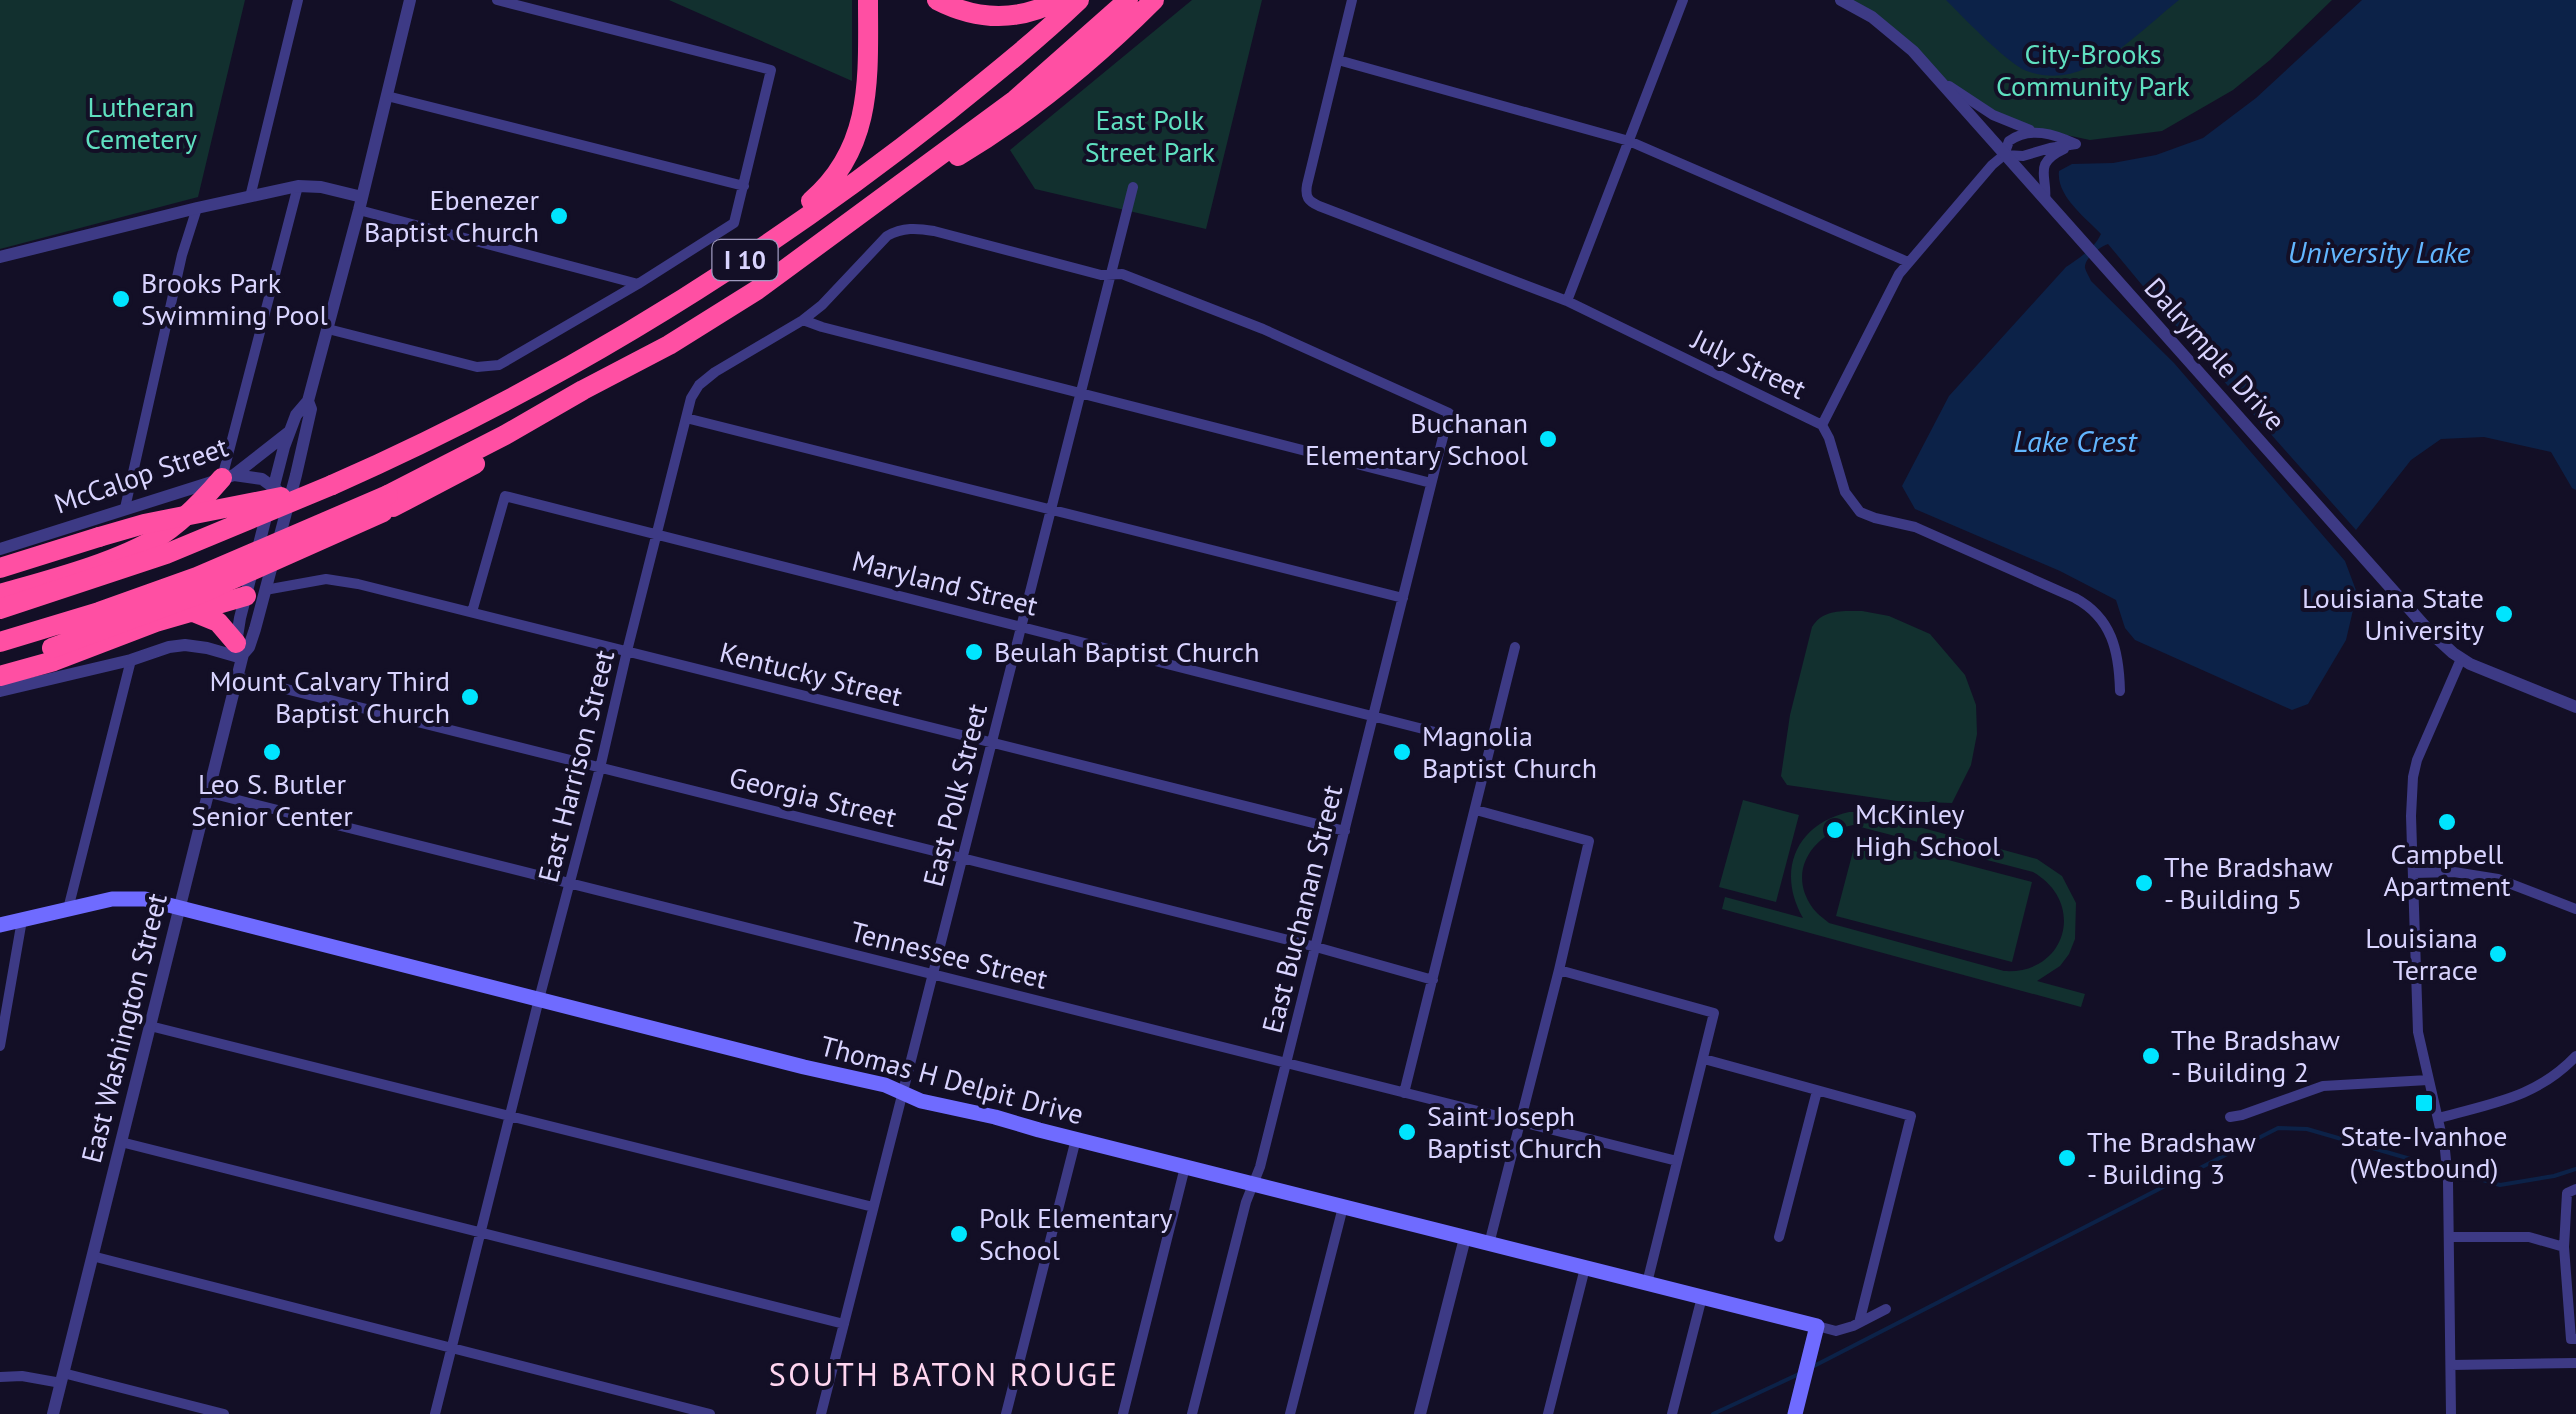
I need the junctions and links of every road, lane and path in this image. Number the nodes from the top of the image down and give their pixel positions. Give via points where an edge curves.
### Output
1 (298, 0) edge
2 (410, 0) edge
3 (497, 0) edge
4 (868, 0) edge
5 (936, 0) edge
6 (1059, 0) edge
7 (1080, 0) edge
8 (1128, 0) edge
9 (1154, 0) edge
10 (1352, 0) edge
11 (1683, 0) edge
12 (1842, 0) edge
13 (1338, 60) junction
14 (1938, 80) junction
15 (387, 96) junction
16 (2041, 133) junction
17 (1628, 142) junction
18 (2068, 147) junction
19 (2004, 155) junction
20 (928, 164) junction
21 (298, 186) junction
22 (744, 186) junction
23 (1133, 187) dead end
24 (250, 197) junction
25 (2045, 202) junction
26 (361, 204) junction
27 (197, 208) junction
28 (0, 256) edge
29 (1908, 262) junction
30 (734, 268) junction
31 (1109, 274) junction
32 (638, 284) junction
33 (1567, 301) junction
34 (802, 320) junction
35 (328, 329) junction
36 (1078, 394) junction
37 (308, 401) junction
38 (686, 418) junction
39 (1822, 425) junction
40 (289, 432) junction
41 (228, 477) junction
42 (1432, 483) junction
43 (332, 485) junction
44 (274, 486) junction
45 (391, 501) junction
46 (288, 507) junction
47 (126, 508) junction
48 (1050, 510) junction
49 (656, 534) junction
50 (0, 549) edge
51 (0, 568) edge
52 (256, 593) junction
53 (0, 594) edge
54 (1403, 598) junction
55 (0, 609) edge
56 (191, 611) junction
57 (472, 612) junction
58 (1022, 626) junction
59 (0, 642) edge
60 (1515, 647) dead end
61 (241, 651) junction
62 (627, 651) junction
63 (2461, 659) junction
64 (131, 660) junction
65 (0, 664) edge
66 (0, 676) edge
67 (238, 677) junction
68 (0, 691) edge
69 (2120, 691) dead end
70 (2576, 707) edge
71 (1374, 716) junction
72 (991, 742) junction
73 (1490, 746) junction
74 (600, 768) junction
75 (210, 794) junction
76 (1476, 810) junction
77 (1345, 830) junction
78 (962, 858) junction
79 (2414, 873) junction
80 (570, 885) junction
81 (68, 909) junction
82 (181, 909) junction
83 (2576, 909) edge
84 (22, 920) junction
85 (0, 926) edge
86 (1316, 948) junction
87 (1559, 970) junction
88 (933, 974) junction
89 (1434, 980) junction
90 (540, 999) junction
91 (150, 1026) junction
92 (0, 1046) edge
93 (2576, 1056) edge
94 (1704, 1059) junction
95 (1286, 1064) junction
96 (2428, 1080) junction
97 (1817, 1091) junction
98 (1404, 1092) junction
99 (902, 1093) junction
100 (510, 1115) junction
101 (2230, 1117) dead end
102 (2439, 1118) junction
103 (1520, 1122) junction
104 (1076, 1140) junction
105 (121, 1142) junction
106 (1677, 1161) junction
107 (1185, 1167) junction
108 (1253, 1184) junction
109 (2576, 1189) edge
110 (873, 1207) junction
111 (1343, 1207) junction
112 (481, 1232) junction
113 (2450, 1236) junction
114 (1779, 1237) dead end
115 (1465, 1238) junction
116 (1489, 1244) junction
117 (2564, 1247) junction
118 (92, 1256) junction
119 (1584, 1268) junction
120 (1646, 1283) junction
121 (1702, 1298) junction
122 (1886, 1309) dead end
123 (1859, 1323) junction
124 (844, 1324) junction
125 (1817, 1326) junction
126 (2576, 1339) edge
127 (452, 1348) junction
128 (2576, 1363) edge
129 (2451, 1366) junction
130 (0, 1376) edge
131 (62, 1378) junction
132 (1672, 1413) edge
133 (53, 1414) edge
134 (224, 1414) edge
135 (435, 1414) edge
136 (710, 1414) edge
137 (821, 1414) edge
138 (1006, 1414) edge
139 (1122, 1414) edge
140 (1192, 1414) edge
141 (1290, 1414) edge
142 (1420, 1414) edge
143 (1548, 1414) edge
144 (1795, 1414) edge
145 (2450, 1414) edge

1 - 24 street
2 - 15 street
3 - 22 street via 771,70
4 - 30 highway via 866,92 853,144 826,187
5 - 6 highway via 1000,17
7 - 30 highway, I 10 via 913,140
8 - 20 highway, I 10 via 1014,100
9 - 20 highway via 1007,127 958,156
10 - 13 street
11 - 17 street
12 - 14 street, Dalrymple Drive via 1888,29
13 - 17 street
13 - 33 street, July Street via 1307,198
14 - 16 street via 1992,115
14 - 19 street, Dalrymple Drive
15 - 22 street
15 - 26 street
16 - 18 street via 2076,144
16 - 19 street via 2014,137
17 - 29 street
17 - 33 street
18 - 19 street
18 - 25 street via 2042,171
19 - 25 street, Dalrymple Drive
19 - 29 street
20 - 45 highway, I 10 via 757,290 505,435 488,457
21 - 24 street
21 - 26 street via 321,187
21 - 41 street
22 - 32 street via 734,223
23 - 31 street, East Polk Street
24 - 27 street
25 - 63 street, Dalrymple Drive via 2415,617
26 - 32 street
26 - 35 street
27 - 28 street
27 - 47 street
29 - 39 street
30 - 43 highway, I 10 via 582,360
31 - 34 street, East Harrison Street via 906,229 887,236
31 - 36 street, East Polk Street
31 - 42 street, East Buchanan Street via 1263,329 1449,413
32 - 35 street via 499,365 478,367
33 - 39 street, July Street
34 - 36 street
34 - 38 street, East Harrison Street via 703,381
35 - 37 street
36 - 42 street
36 - 48 street, East Polk Street
37 - 40 street
37 - 46 street
38 - 48 street
38 - 49 street, East Harrison Street
39 - 69 street, July Street via 1860,512 1915,526 2096,613 2117,652
40 - 41 street, McCalop Street
40 - 44 street
41 - 44 street via 258,477
41 - 47 street, McCalop Street
41 - 53 highway via 160,536
42 - 54 street, East Buchanan Street
43 - 51 highway, bridge via 144,524
43 - 55 highway, I 10, bridge via 176,550
44 - 46 street
44 - 52 street
45 - 59 highway, bridge via 197,577
45 - 65 highway, bridge via 325,540 199,594
46 - 52 street
47 - 50 street, McCalop Street
48 - 54 street
48 - 58 street, East Polk Street
49 - 57 street, Maryland Street via 504,496
49 - 58 street, Maryland Street
49 - 62 street, East Harrison Street
52 - 56 highway
52 - 57 street, Kentucky Street via 336,579
52 - 61 street
52 - 61 street via 249,647
54 - 71 street, East Buchanan Street
56 - 61 highway via 218,622
56 - 66 highway
57 - 62 street, Kentucky Street
58 - 71 street, Maryland Street
58 - 72 street, East Polk Street
60 - 73 street
61 - 64 street via 185,645
61 - 67 street, East Washington Street
62 - 72 street, Kentucky Street
62 - 74 street, East Harrison Street
63 - 70 street, Dalrymple Drive
63 - 79 street via 2414,769
64 - 68 street
64 - 81 street
67 - 74 street, Georgia Street
67 - 75 street, East Washington Street
71 - 73 street, Maryland Street
71 - 77 street, East Buchanan Street
72 - 77 street, Kentucky Street
72 - 78 street, East Polk Street
73 - 76 street
74 - 78 street, Georgia Street
74 - 80 street, East Harrison Street
75 - 80 street, Tennessee Street
75 - 82 street, East Washington Street
76 - 87 street via 1589,840
76 - 89 street
77 - 86 street, East Buchanan Street
78 - 86 street, Georgia Street
78 - 88 street, East Polk Street
79 - 83 street via 2498,879
79 - 96 street via 2418,1032
80 - 88 street, Tennessee Street
80 - 90 street, East Harrison Street
81 - 82 main road, Thomas H Delpit Drive via 121,898
81 - 84 main road, Thomas H Delpit Drive
82 - 90 main road, Thomas H Delpit Drive
82 - 91 street, East Washington Street
84 - 85 main road, Thomas H Delpit Drive
84 - 92 street
86 - 89 street, Georgia Street
86 - 95 street, East Buchanan Street
87 - 94 street via 1714,1014
87 - 103 street
88 - 95 street, Tennessee Street
88 - 99 street, East Polk Street
89 - 98 street
90 - 99 main road, Thomas H Delpit Drive
90 - 100 street, East Harrison Street
91 - 100 street
91 - 105 street, East Washington Street
93 - 102 street via 2534,1090
94 - 97 street
94 - 106 street
95 - 98 street, Tennessee Street
95 - 108 street, East Buchanan Street
96 - 101 street via 2323,1086
96 - 102 street
97 - 114 street
97 - 123 street via 1911,1116
98 - 103 street, Tennessee Street
99 - 104 main road, Thomas H Delpit Drive
99 - 110 street, East Polk Street
100 - 110 street
100 - 112 street, East Harrison Street
102 - 113 street
103 - 106 street, Tennessee Street
103 - 116 street
104 - 107 main road, Thomas H Delpit Drive
104 - 138 street
105 - 112 street
105 - 118 street, East Washington Street
106 - 120 street
107 - 108 main road, Thomas H Delpit Drive
107 - 139 street
108 - 111 main road, Thomas H Delpit Drive
108 - 140 street, East Buchanan Street
109 - 117 street via 2567,1194
110 - 124 street, East Polk Street
111 - 115 main road, Thomas H Delpit Drive
111 - 141 street
112 - 124 street
112 - 127 street, East Harrison Street
113 - 117 street via 2528,1237
113 - 129 street
115 - 116 main road, Thomas H Delpit Drive
115 - 142 street
116 - 119 main road, Thomas H Delpit Drive
117 - 126 street
118 - 127 street
118 - 131 street, East Washington Street
119 - 120 main road, Thomas H Delpit Drive
119 - 143 street
120 - 121 main road, Thomas H Delpit Drive
121 - 125 main road, Thomas H Delpit Drive
121 - 132 street
122 - 123 street, Thomas H Delpit Drive
123 - 125 street, Thomas H Delpit Drive via 1836,1331
124 - 137 street, East Polk Street
125 - 144 main road
127 - 135 street, East Harrison Street
127 - 136 street
128 - 129 street
129 - 145 street
130 - 131 street
131 - 133 street, East Washington Street
131 - 134 street

